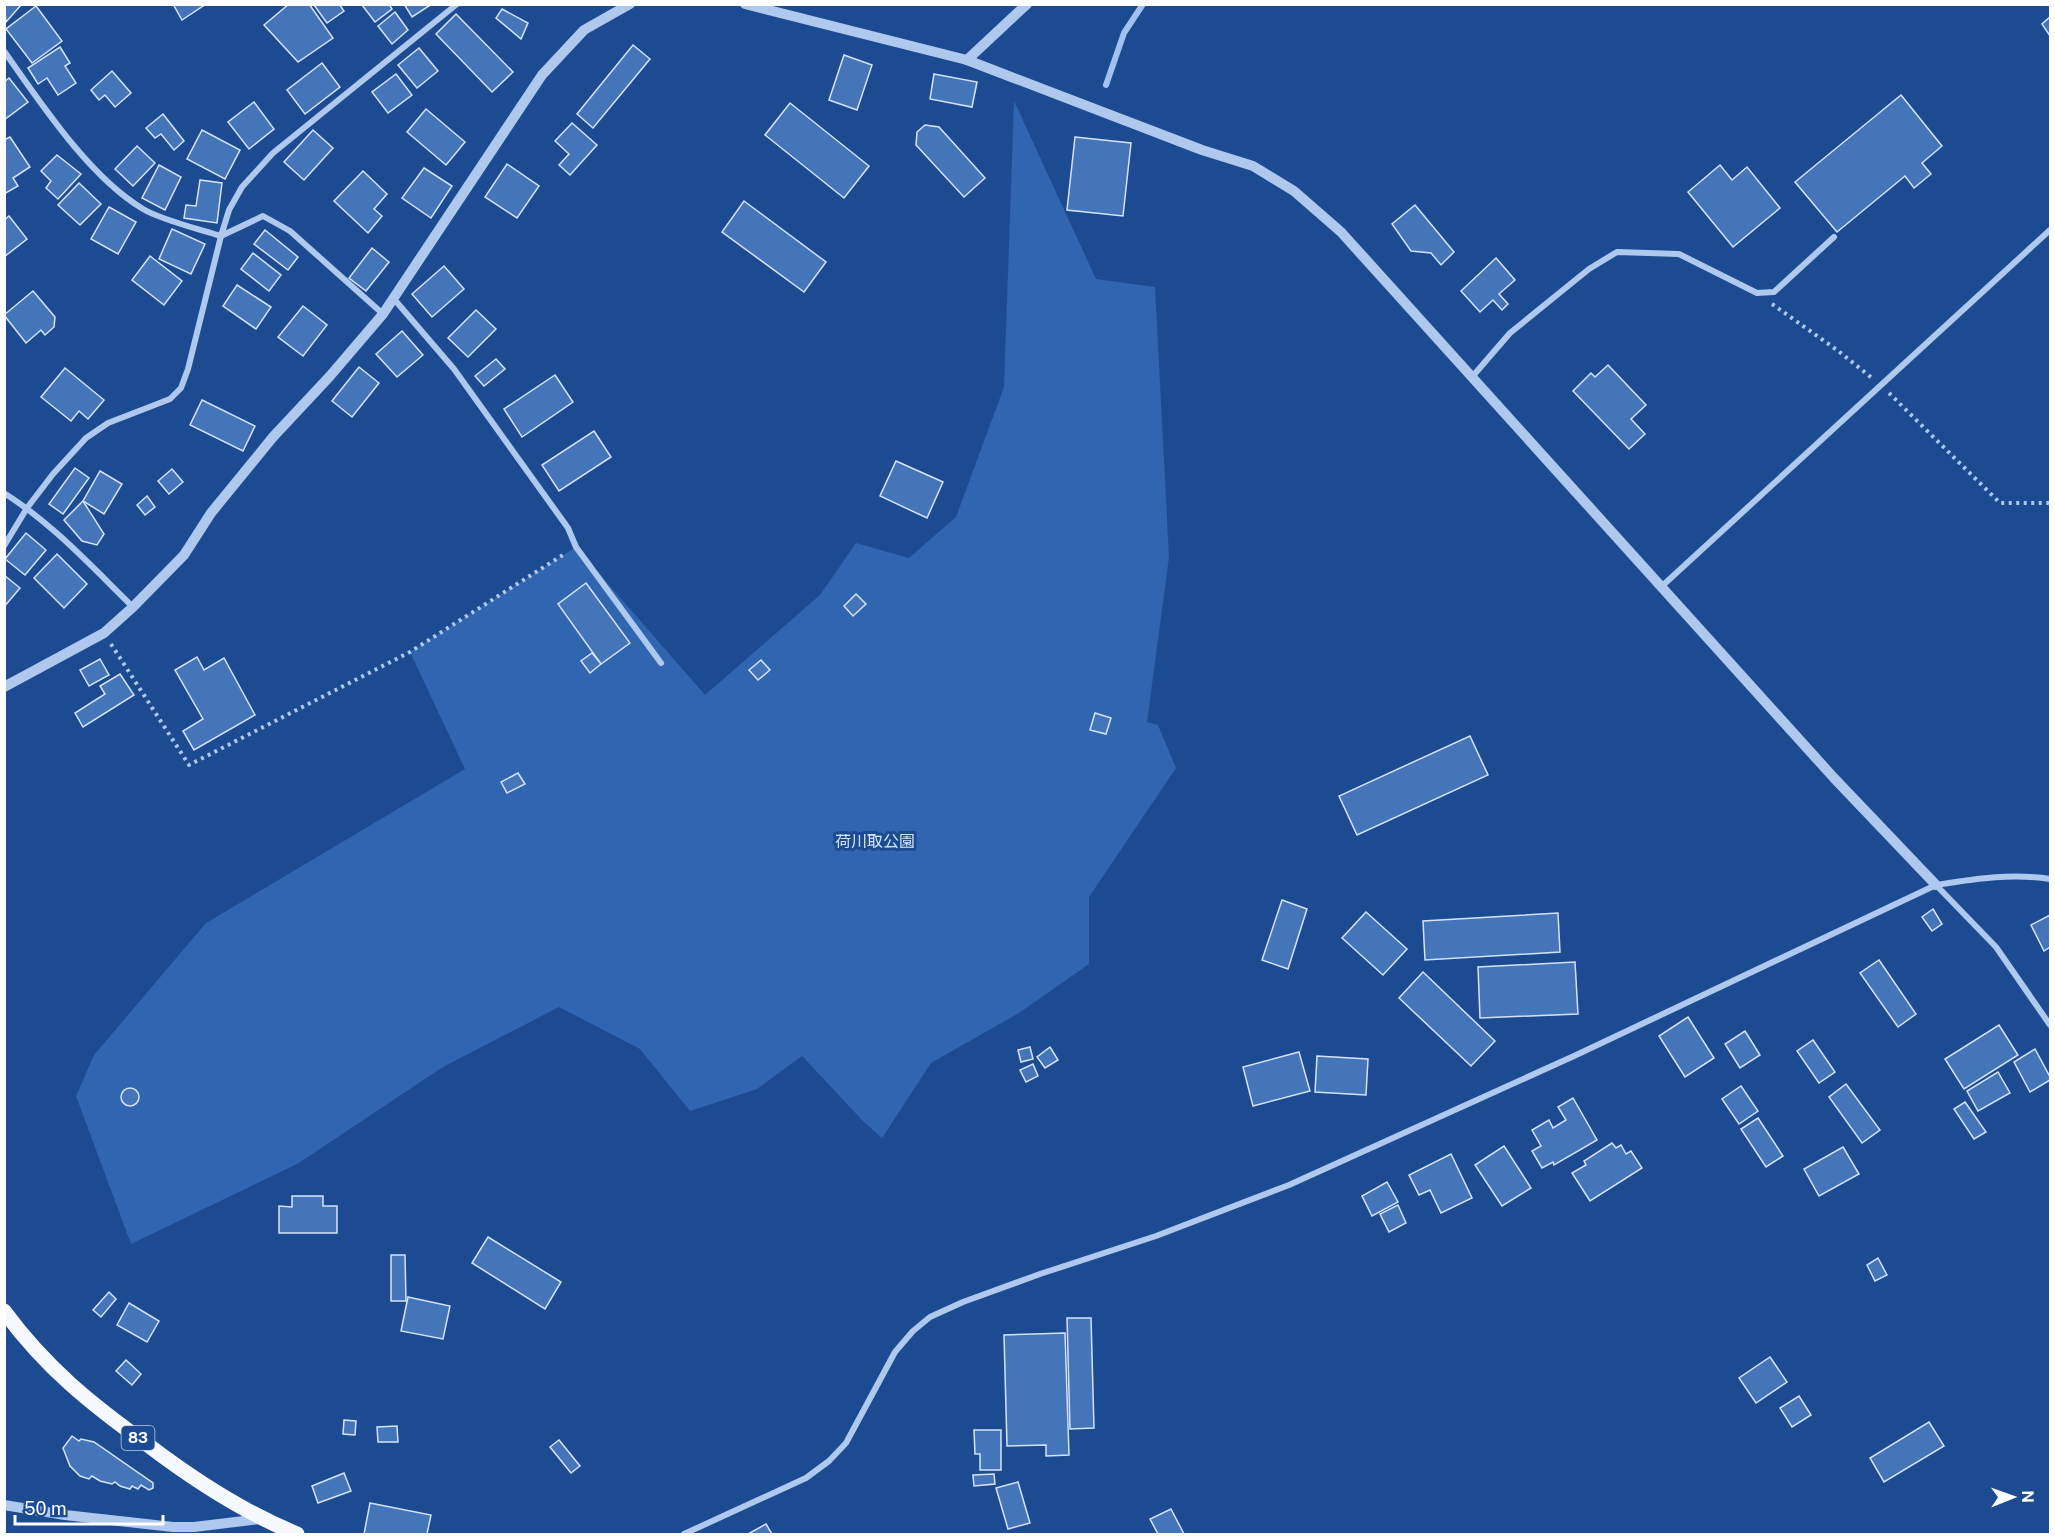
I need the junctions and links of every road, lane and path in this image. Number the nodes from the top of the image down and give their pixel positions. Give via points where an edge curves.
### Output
1 (458, 4) edge
2 (630, 4) edge
3 (745, 4) edge
4 (1027, 4) edge
5 (4, 51) edge
6 (967, 60) junction
7 (2050, 230) edge
8 (220, 236) junction
9 (1834, 237) dead end
10 (1757, 293) junction
11 (394, 299) junction
12 (383, 314) junction
13 (1471, 378) junction
14 (1881, 385) junction
15 (4, 493) edge
16 (2050, 503) edge
17 (27, 508) junction
18 (4, 546) edge
19 (576, 547) junction
20 (1661, 587) junction
21 (133, 607) junction
22 (104, 633) junction
23 (661, 663) dead end
24 (4, 687) edge
25 (2050, 879) edge
26 (1936, 885) junction
27 (2050, 1025) edge
28 (4, 1311) edge
29 (4, 1505) edge
30 (260, 1519) junction
31 (194, 1531) edge
32 (297, 1534) edge
33 (684, 1534) edge

1 - 8 street via 273,153 242,187
2 - 11 street via 584,30 542,75
3 - 6 street
4 - 6 street
5 - 8 street via 61,129 123,196 145,211
6 - 13 street via 1253,166 1294,191 1341,232
7 - 14 street
8 - 12 street via 263,216 290,231
8 - 17 street via 181,388 170,399 108,423 86,438
9 - 10 street via 1774,292
10 - 13 street via 1679,254 1617,252 1588,269 1518,326
10 - 14 path
11 - 12 street
11 - 19 street via 454,369 568,528
12 - 21 street via 273,436 211,513 184,555
13 - 20 street
14 - 16 path via 2000,502
14 - 20 street
15 - 17 street
17 - 18 street
17 - 21 street
19 - 22 path via 410,652 189,765
19 - 23 street
20 - 26 street
21 - 22 street
22 - 24 street
25 - 26 street via 1995,876
26 - 27 street via 1996,947
26 - 33 street via 1289,1185 930,1317 895,1352 846,1443 829,1461 806,1478
28 - 30 main road, 83 via 63,1379 104,1413 180,1469
29 - 31 street
30 - 31 street
30 - 32 main road, 83

